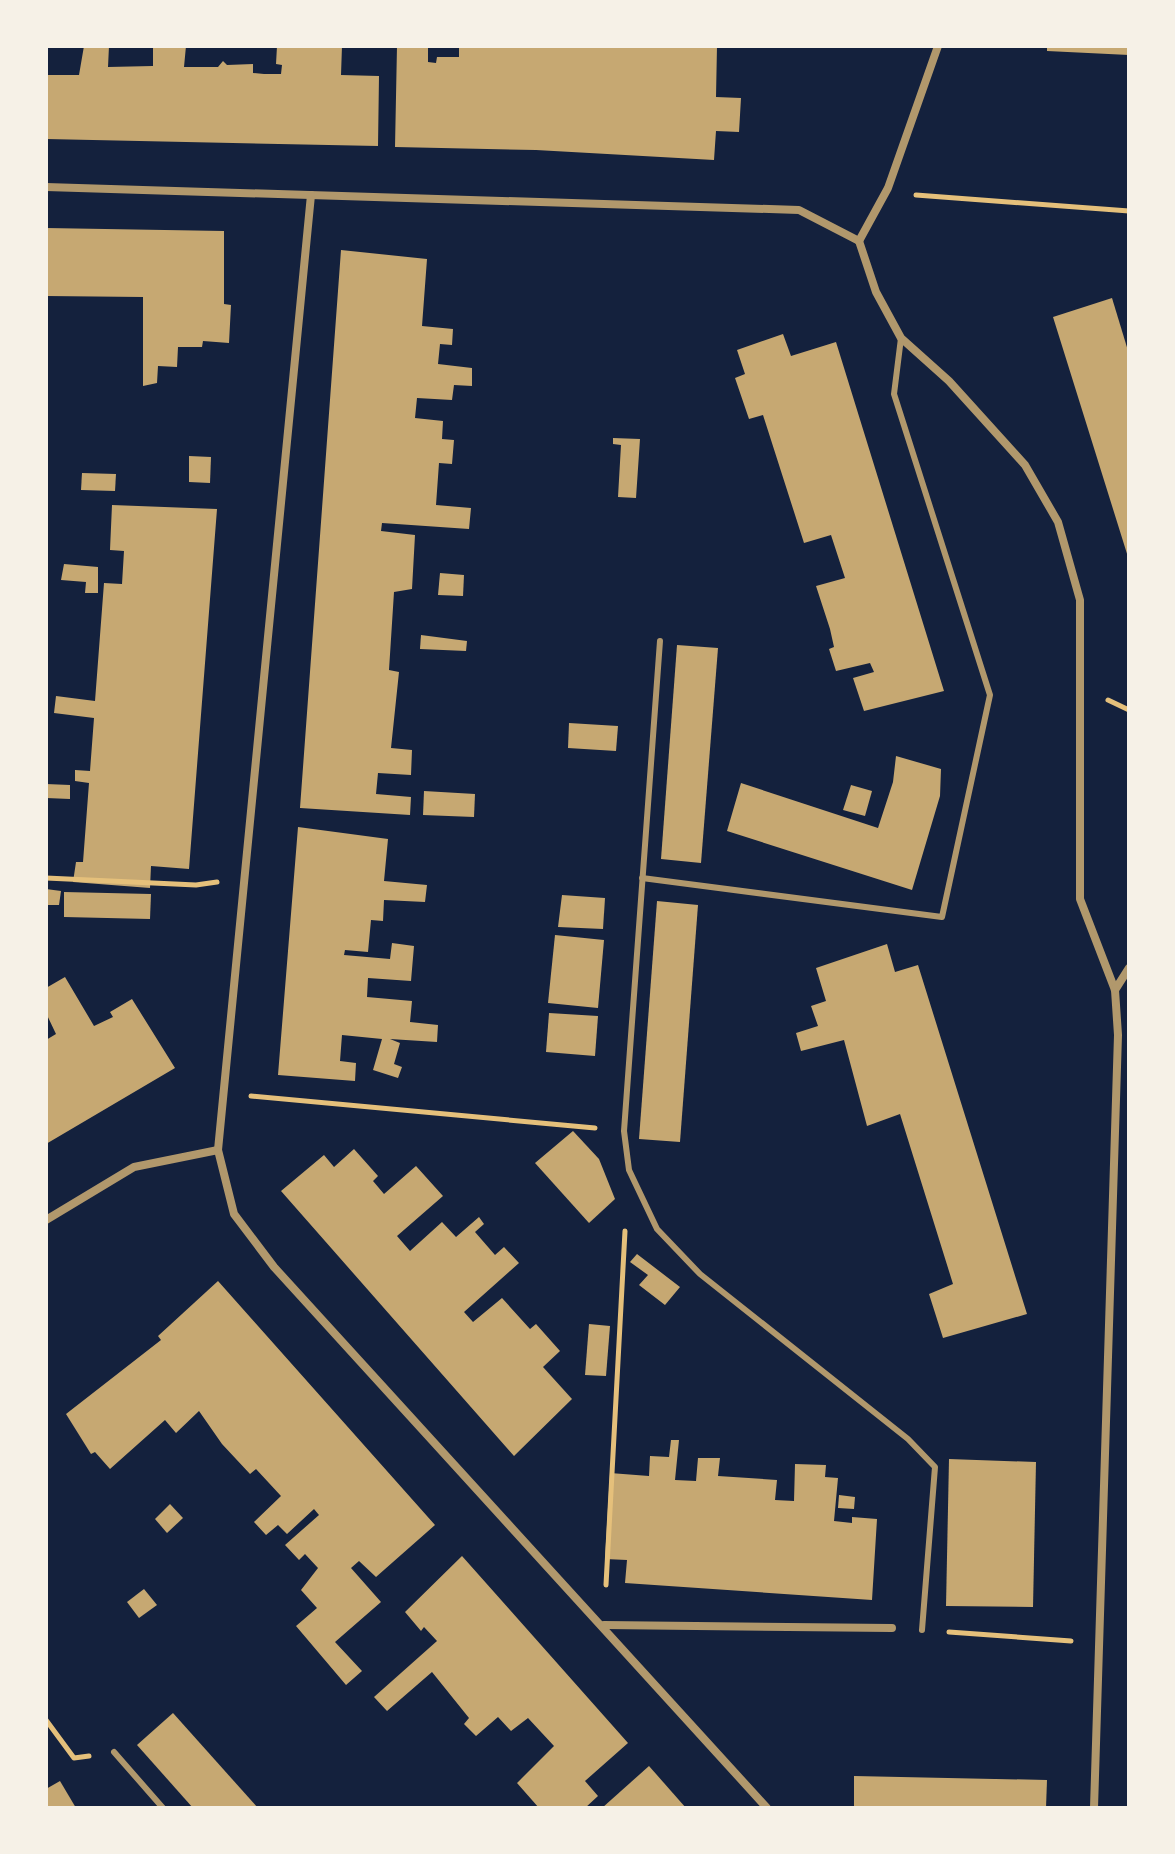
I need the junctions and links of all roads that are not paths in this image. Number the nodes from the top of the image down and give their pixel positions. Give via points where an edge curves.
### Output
1 (938, 46) edge
2 (46, 187) edge
3 (311, 195) junction
4 (859, 241) junction
5 (901, 338) junction
6 (660, 641) dead end
7 (642, 878) junction
8 (1129, 968) edge
9 (1115, 990) junction
10 (218, 1150) junction
11 (46, 1220) edge
12 (604, 1625) junction
13 (892, 1628) dead end
14 (922, 1630) road end
15 (114, 1752) road end
16 (163, 1808) edge
17 (767, 1808) edge
18 (1094, 1808) edge

1 - 4 street via 888,188
2 - 3 street
3 - 4 street via 799,210
3 - 10 street
4 - 5 street via 876,292
5 - 7 lane via 894,394 990,695 942,917
5 - 9 street via 949,381 1025,465 1058,522 1080,600 1080,899
6 - 7 lane
7 - 14 lane via 624,1131 629,1170 657,1229 700,1274 908,1439 935,1467
8 - 9 street
9 - 18 street via 1118,1050
10 - 11 street via 134,1167
10 - 12 street via 234,1214 274,1267
12 - 13 street
12 - 17 street
15 - 16 lane

